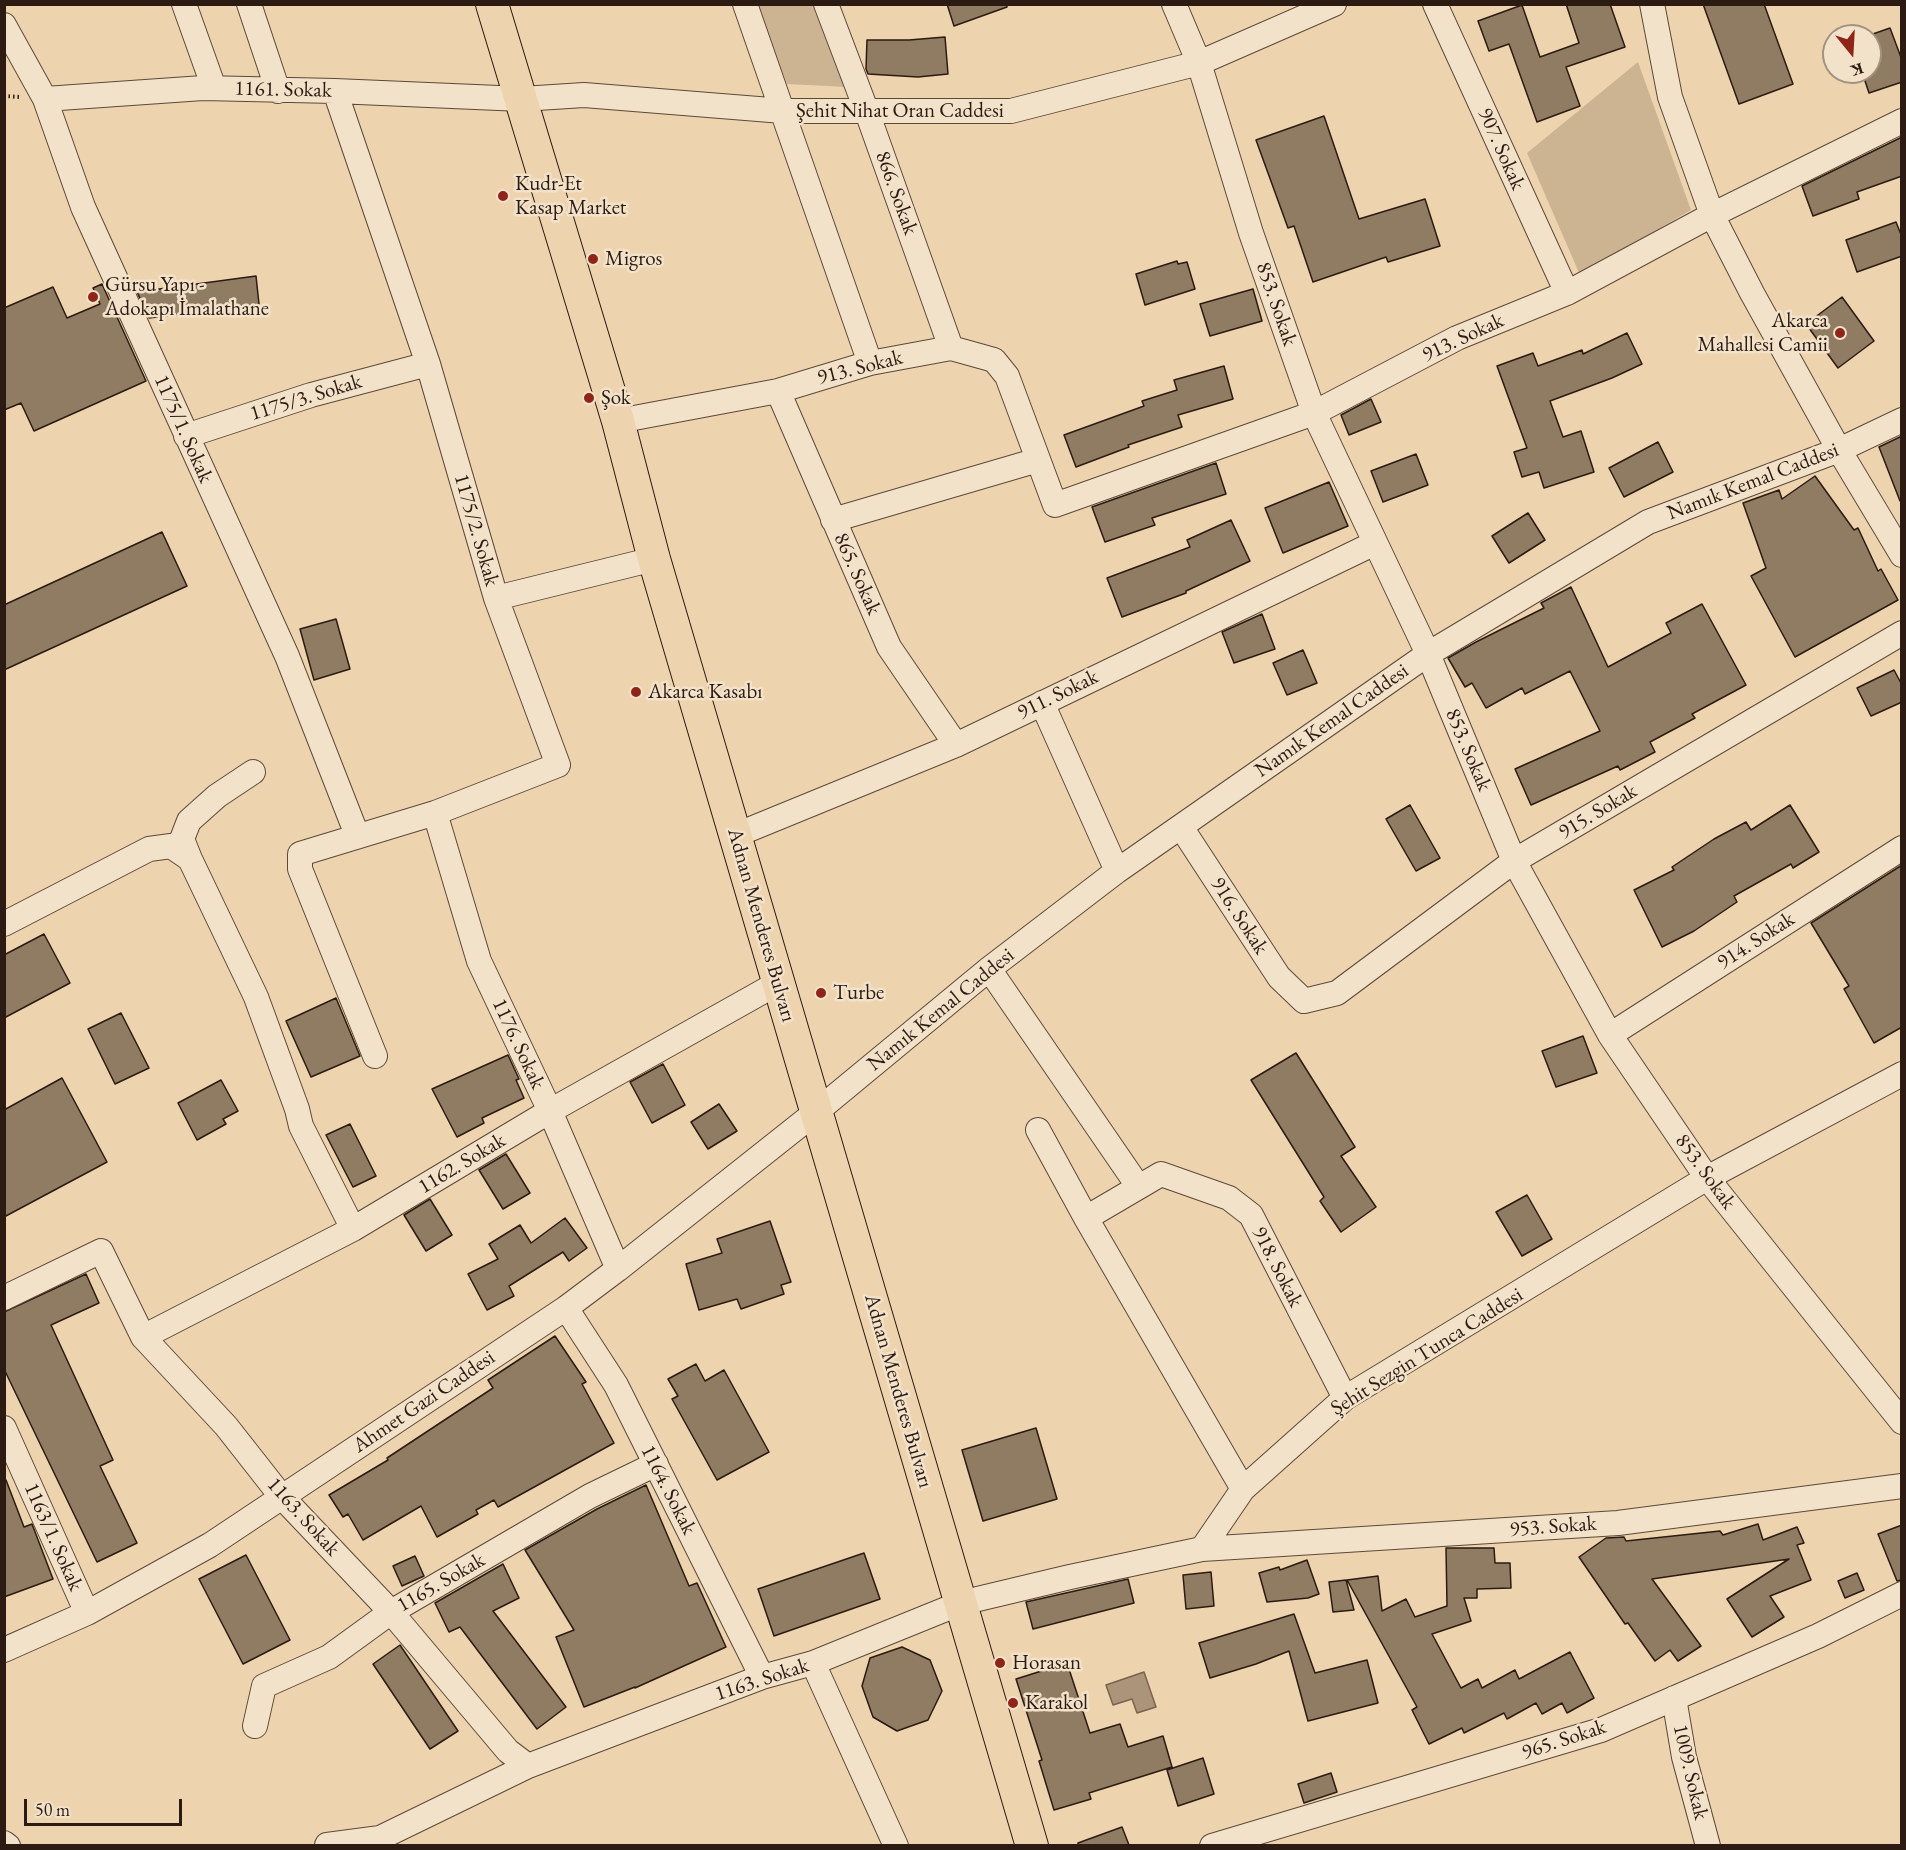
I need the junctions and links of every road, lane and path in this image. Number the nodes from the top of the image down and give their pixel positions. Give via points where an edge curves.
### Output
1 (184, 4) edge
2 (249, 4) edge
3 (492, 4) edge
4 (745, 4) edge
5 (826, 4) edge
6 (1173, 4) edge
7 (1334, 4) edge
8 (1435, 4) edge
9 (1652, 4) edge
10 (4, 25) edge
11 (1199, 63) junction
12 (214, 88) junction
13 (278, 91) junction
14 (335, 91) junction
15 (45, 99) junction
16 (522, 99) junction
17 (783, 111) junction
18 (867, 112) junction
19 (1902, 121) edge
20 (1712, 215) junction
21 (1567, 293) junction
22 (951, 348) junction
23 (870, 363) junction
24 (428, 364) junction
25 (778, 390) junction
26 (1314, 413) junction
27 (1902, 420) edge
28 (618, 422) junction
29 (186, 436) junction
30 (1839, 450) junction
31 (1038, 460) junction
32 (833, 520) junction
33 (1375, 543) junction
34 (1902, 555) edge
35 (654, 560) junction
36 (496, 598) junction
37 (1902, 633) edge
38 (1428, 654) junction
39 (1042, 703) junction
40 (956, 745) junction
41 (253, 772) dead end
42 (435, 813) junction
43 (1181, 827) junction
44 (357, 835) junction
45 (736, 835) junction
46 (1902, 848) edge
47 (190, 859) junction
48 (1514, 861) junction
49 (1117, 871) junction
50 (4, 924) edge
51 (989, 969) junction
52 (778, 983) junction
53 (1304, 1001) joint
54 (1610, 1035) junction
55 (375, 1056) dead end
56 (1902, 1074) edge
57 (550, 1111) junction
58 (816, 1112) junction
59 (1038, 1130) dead end
60 (1707, 1178) junction
61 (1138, 1186) junction
62 (1086, 1218) junction
63 (353, 1229) junction
64 (618, 1269) junction
65 (4, 1298) edge
66 (566, 1308) junction
67 (143, 1337) junction
68 (1345, 1398) junction
69 (1902, 1422) edge
70 (4, 1428) edge
71 (656, 1464) junction
72 (1902, 1486) edge
73 (1243, 1489) junction
74 (281, 1496) junction
75 (1202, 1550) junction
76 (1902, 1594) edge
77 (961, 1603) junction
78 (391, 1612) junction
79 (87, 1614) junction
80 (4, 1650) edge
81 (813, 1663) junction
82 (762, 1677) junction
83 (1674, 1698) junction
84 (255, 1726) dead end
85 (528, 1766) junction
86 (327, 1845) edge
87 (896, 1845) edge
88 (1032, 1845) edge
89 (1212, 1845) edge
90 (1708, 1845) edge

1 - 12 street
2 - 13 street
3 - 16 main road, Adnan Menderes Bulvarı
4 - 17 street
5 - 18 street, 866. Sokak
6 - 11 street, 853. Sokak
7 - 11 street, Şehit Nihat Oran Caddesi
8 - 21 street, 907. Sokak
9 - 20 street via 1670,98
10 - 15 street, 1175/1. Sokak
11 - 18 street, Şehit Nihat Oran Caddesi via 1011,111
11 - 26 street, 853. Sokak via 1251,234
12 - 13 street, 1161. Sokak
12 - 15 street, 1161. Sokak
13 - 14 street, 1161. Sokak
14 - 16 street, 1161. Sokak
14 - 24 street, 1175/2. Sokak
15 - 29 street, 1175/1. Sokak via 83,207
16 - 17 street, Şehit Nihat Oran Caddesi via 584,95
16 - 28 main road, Adnan Menderes Bulvarı
17 - 18 street, Şehit Nihat Oran Caddesi
17 - 23 street
18 - 22 street, 866. Sokak
19 - 20 street, 913. Sokak
20 - 21 street, 913. Sokak
20 - 30 street
21 - 26 street, 913. Sokak via 1457,338
22 - 23 street, 913. Sokak
22 - 31 street, 913. Sokak via 994,360 1007,376
23 - 25 street, 913. Sokak
24 - 29 street, 1175/3. Sokak via 311,395
24 - 36 street, 1175/2. Sokak
25 - 28 street, 913. Sokak
25 - 32 street, 865. Sokak
26 - 31 street, 913. Sokak via 1055,505
26 - 33 street, 853. Sokak
27 - 30 street, Namık Kemal Caddesi
28 - 35 main road, Adnan Menderes Bulvarı
29 - 44 street, 1175/1. Sokak via 287,656
30 - 34 street
30 - 38 street, Namık Kemal Caddesi via 1648,522
31 - 32 street
32 - 40 street, 865. Sokak via 889,647
33 - 38 street, 853. Sokak
33 - 39 street, 911. Sokak
35 - 36 street
35 - 45 main road, Adnan Menderes Bulvarı
36 - 42 street, 1175/2. Sokak via 558,765
37 - 48 street, 915. Sokak
38 - 43 street, Namık Kemal Caddesi
38 - 48 street, 853. Sokak
39 - 40 street, 911. Sokak
39 - 49 street
40 - 45 street, 911. Sokak
41 - 47 street via 189,820 182,839
42 - 44 street, 1175/2. Sokak
42 - 57 street, 1176. Sokak via 479,960
43 - 49 street, Namık Kemal Caddesi
43 - 53 street, 916. Sokak via 1279,977
44 - 55 street, 1175/2. Sokak via 300,854 300,869
45 - 52 main road, Adnan Menderes Bulvarı
46 - 54 street, 914. Sokak
47 - 50 street via 171,846 149,849
47 - 63 street via 256,997 301,1126
48 - 53 street, 915. Sokak via 1337,993
48 - 54 street, 853. Sokak
49 - 51 street, Namık Kemal Caddesi
51 - 58 street, Namık Kemal Caddesi
51 - 61 street
52 - 57 street, 1162. Sokak
52 - 58 main road, Adnan Menderes Bulvarı
54 - 60 street, 853. Sokak
56 - 60 street, Şehit Sezgin Tunca Caddesi
57 - 63 street, 1162. Sokak
57 - 64 street, 1176. Sokak
58 - 64 street, Ahmet Gazi Caddesi
58 - 77 main road, Adnan Menderes Bulvarı
59 - 62 street
60 - 68 street, Şehit Sezgin Tunca Caddesi
60 - 69 street, 853. Sokak
61 - 62 street, 918. Sokak
61 - 68 street, 918. Sokak via 1161,1174 1229,1198 1251,1215
62 - 73 street
63 - 67 street, 1162. Sokak
64 - 66 street, Ahmet Gazi Caddesi
65 - 67 street, 1163. Sokak via 101,1251
66 - 71 street, 1164. Sokak via 616,1385
66 - 74 street, Ahmet Gazi Caddesi
67 - 74 street, 1163. Sokak via 226,1426
68 - 73 street, Şehit Sezgin Tunca Caddesi
70 - 79 street, 1163/1. Sokak
71 - 78 street, 1165. Sokak via 590,1496
71 - 82 street, 1164. Sokak
72 - 75 street, 953. Sokak via 1618,1523
73 - 75 street, Şehit Sezgin Tunca Caddesi
74 - 78 street, 1163. Sokak
74 - 79 street, Ahmet Gazi Caddesi via 210,1545
75 - 77 street
76 - 83 street, 965. Sokak via 1818,1636
77 - 81 street, 1163. Sokak
77 - 88 main road, Adnan Menderes Bulvarı
78 - 84 street, 1165. Sokak via 329,1657 264,1686
78 - 85 street, 1163. Sokak via 508,1751
79 - 80 street, Ahmet Gazi Caddesi
81 - 82 street, 1163. Sokak
81 - 87 street
82 - 85 street, 1163. Sokak
83 - 89 street, 965. Sokak via 1601,1730
83 - 90 street, 1009. Sokak via 1684,1757
85 - 86 street, 1163. Sokak via 380,1838

